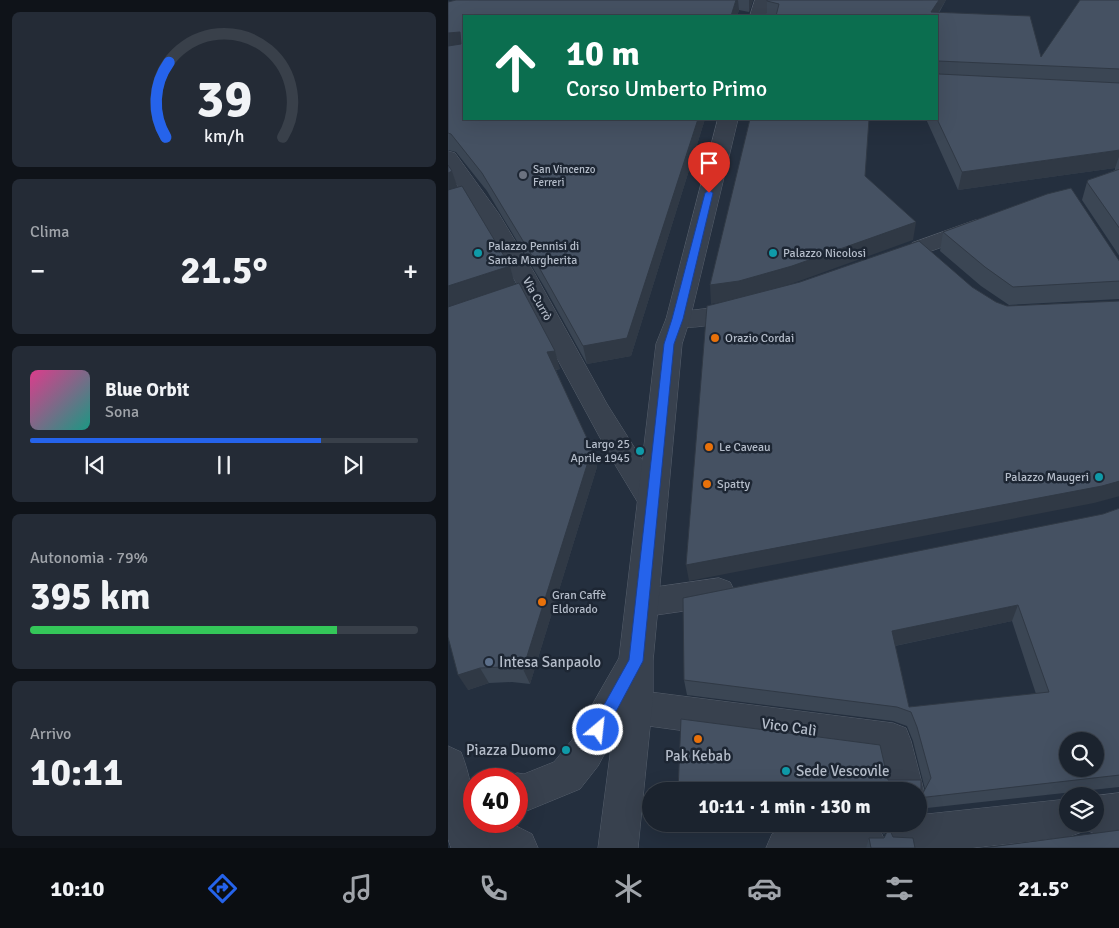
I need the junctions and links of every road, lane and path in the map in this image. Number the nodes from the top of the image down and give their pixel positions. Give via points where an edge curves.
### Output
1 (763, 0) edge
2 (758, 15) edge
3 (728, 120) edge
4 (448, 157) edge
5 (991, 222) edge
6 (942, 267) edge
7 (766, 303) edge
8 (678, 319) junction
9 (653, 502) junction
10 (747, 586) edge
11 (642, 603) junction
12 (636, 661) junction
13 (635, 702) junction
14 (903, 782) edge
15 (528, 791) edge
16 (461, 800) edge
17 (1120, 812) edge
18 (1104, 814) edge
19 (1059, 819) edge
20 (927, 831) edge
21 (864, 839) dead end
22 (518, 848) edge
23 (618, 848) edge
24 (786, 848) edge

1 - 2 street
3 - 8 street
4 - 9 street, Via Currò via 466,195 523,292 574,367 590,400
5 - 6 street via 911,251
7 - 8 street via 711,316
8 - 9 street via 669,344
9 - 11 street
10 - 11 street
11 - 12 street
12 - 13 street
12 - 15 street via 585,753 567,776
13 - 14 street, Vico Calì via 893,741
13 - 23 street
16 - 22 street
17 - 18 street
19 - 20 street
21 - 24 street

